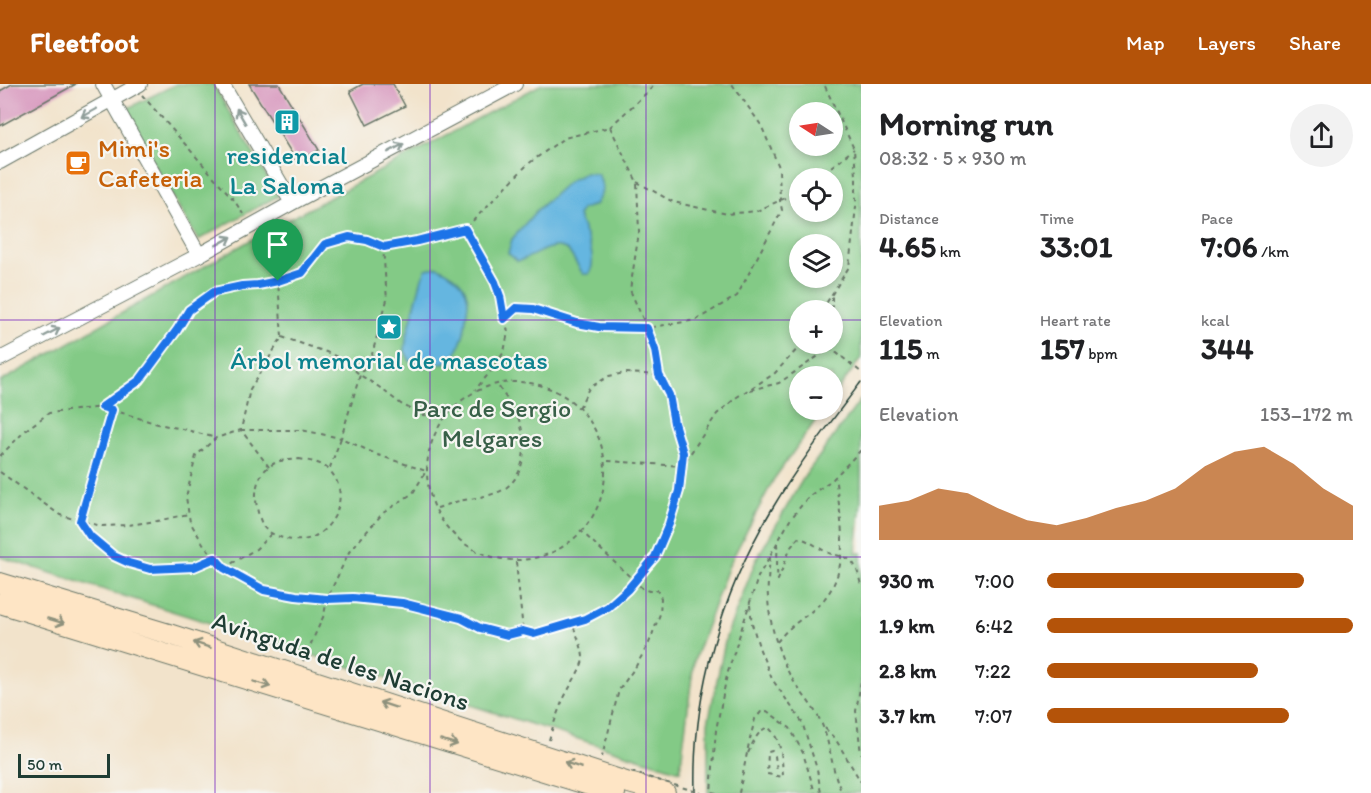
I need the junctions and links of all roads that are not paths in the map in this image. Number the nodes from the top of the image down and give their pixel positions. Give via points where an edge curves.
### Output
1 (103, 84) edge
2 (222, 84) edge
3 (515, 84) edge
4 (137, 85) edge
5 (112, 100) junction
6 (0, 162) edge
7 (292, 203) junction
8 (200, 255) junction
9 (0, 359) edge
10 (0, 583) edge
11 (0, 603) edge
12 (625, 782) edge
13 (665, 793) edge

1 - 5 street
7 -> 2 street
7 -> 3 street
4 - 5 street
5 -> 6 street
5 - 8 street
8 -> 7 street
9 -> 8 street
12 -> 10 street, Avinguda de les Nacions
11 -> 12 street, Avinguda de les Nacions
12 - 13 street, Avinguda de les Nacions

